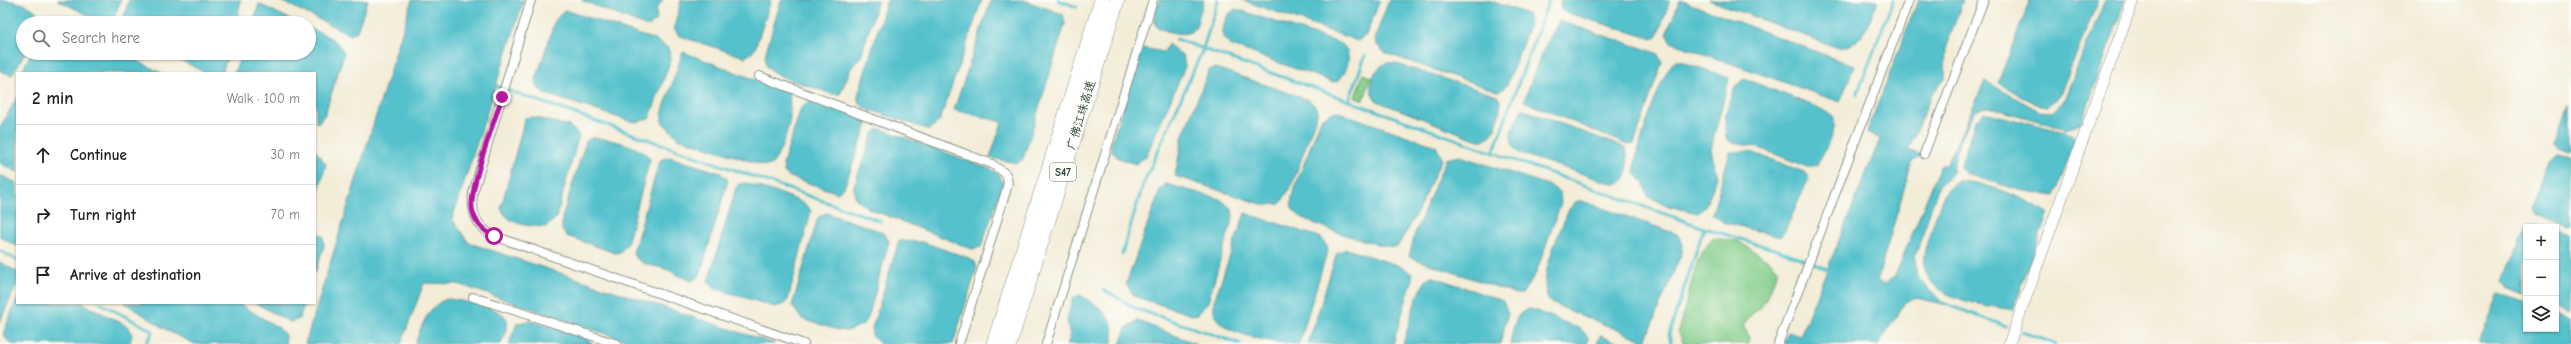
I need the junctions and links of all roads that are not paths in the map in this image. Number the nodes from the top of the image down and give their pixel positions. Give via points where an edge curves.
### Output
1 (531, 0) edge
2 (1102, 0) edge
3 (1117, 0) edge
4 (1153, 0) edge
5 (1909, 0) edge
6 (1984, 0) edge
7 (2133, 0) edge
8 (759, 76) dead end
9 (1924, 154) dead end
10 (473, 297) dead end
11 (617, 344) edge
12 (804, 344) edge
13 (959, 344) edge
14 (994, 344) edge
15 (1009, 344) edge
16 (1046, 344) edge
17 (1778, 344) edge
18 (2009, 344) edge

1 - 12 street via 473,193 472,207 476,219 488,233
2 - 14 highway, 广佛江珠高速 / S47
3 - 15 highway, 广佛江珠高速 / S47
4 - 16 street
5 - 17 street
6 - 9 street
7 - 18 street
8 - 13 street via 992,164 1006,174 1006,191
10 - 11 street

